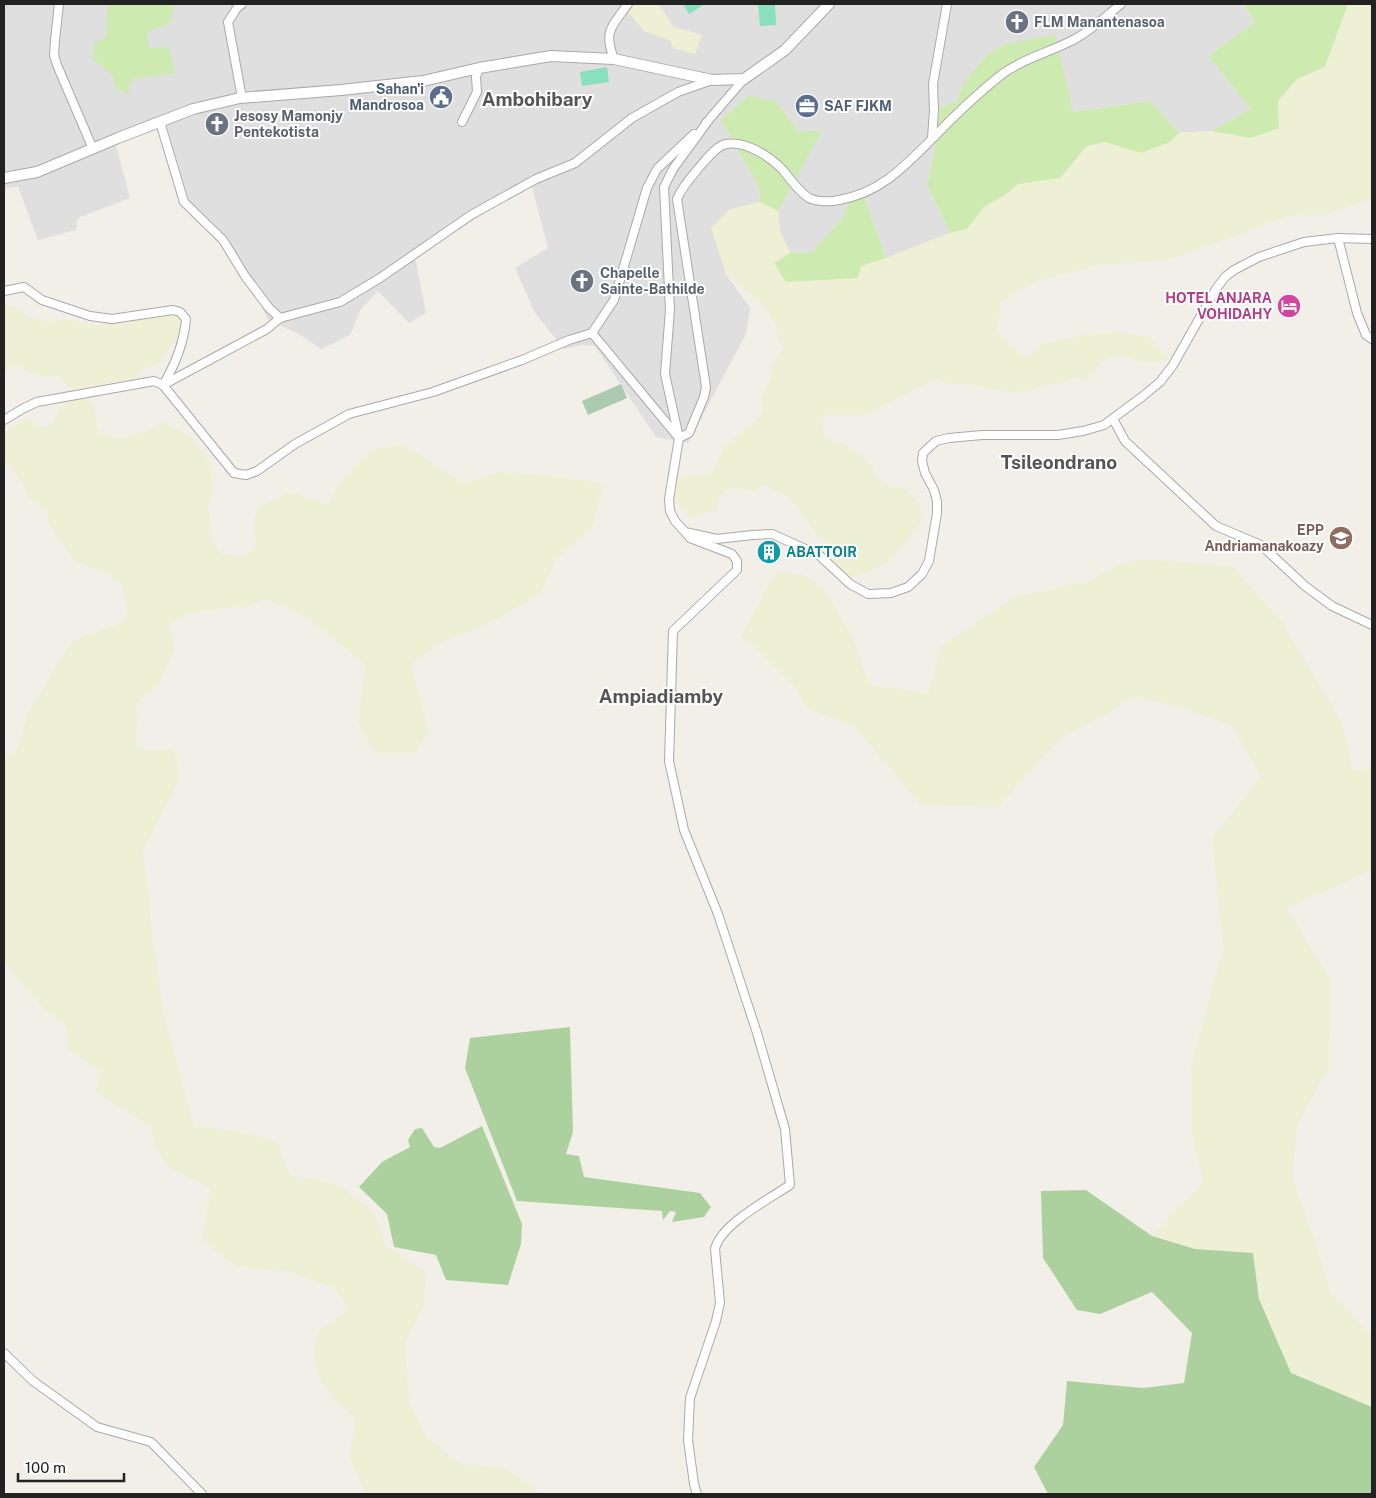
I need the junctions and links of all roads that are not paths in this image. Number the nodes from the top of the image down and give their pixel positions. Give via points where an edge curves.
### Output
1 (59, 4) edge
2 (242, 4) edge
3 (628, 4) edge
4 (830, 4) edge
5 (947, 4) edge
6 (1121, 4) edge
7 (614, 59) junction
8 (479, 68) junction
9 (744, 79) junction
10 (712, 80) junction
11 (242, 98) junction
12 (708, 121) junction
13 (160, 122) junction
14 (462, 122) dead end
15 (932, 138) junction
16 (93, 148) junction
17 (4, 178) edge
18 (1338, 238) junction
19 (1372, 239) edge
20 (4, 291) edge
21 (280, 318) junction
22 (592, 333) junction
23 (1372, 338) edge
24 (163, 385) junction
25 (1113, 418) junction
26 (4, 420) edge
27 (679, 438) junction
28 (685, 532) junction
29 (1372, 625) edge
30 (4, 1353) edge
31 (202, 1494) edge
32 (697, 1494) edge

1 - 16 street via 54,55
2 - 11 street via 228,22
3 - 7 street via 608,37
4 - 9 street via 784,50
5 - 15 street via 932,84
6 - 15 street via 1074,40 1002,74
7 - 8 street via 552,56
7 - 10 street
8 - 11 street via 423,81
8 - 14 street via 477,92
9 - 10 street
9 - 12 street
10 - 21 street via 678,92 632,118 575,163 536,179 471,215 340,302
11 - 13 street via 193,109
12 - 22 street via 657,169 647,188 614,300
12 - 27 street via 673,168 664,187 670,310 665,374
13 - 16 street
13 - 21 street via 184,202 224,240 246,276
15 - 27 street via 880,186 838,200 809,198 764,154 743,144 726,144 713,152 682,187 677,200 679,217 706,387 689,433
16 - 17 street via 38,172
18 - 19 street
18 - 23 street via 1357,313 1366,335
18 - 25 street via 1304,242 1259,257 1225,276 1160,382
20 - 24 street via 24,287 42,300 90,316 112,319 173,310 180,312 186,320 185,331 174,365
21 - 24 street
22 - 24 street via 433,392 349,414 295,444 257,472 246,475 234,473
22 - 27 street
24 - 26 street via 154,381 38,402
25 - 28 street via 1104,425 1083,432 949,438 929,446 922,461 934,490 937,513 929,561 922,574 908,587 891,593 868,594 850,584 819,555 772,534 717,540
25 - 29 street via 1125,442 1216,526 1261,545 1332,606
27 - 28 street via 669,499 670,511
28 - 32 street via 690,538 732,554 738,561 737,570 673,631 669,760 684,830 718,914 785,1129 790,1185 727,1228 715,1249 720,1303 690,1398 688,1440
30 - 31 street via 33,1381 97,1427 151,1442

